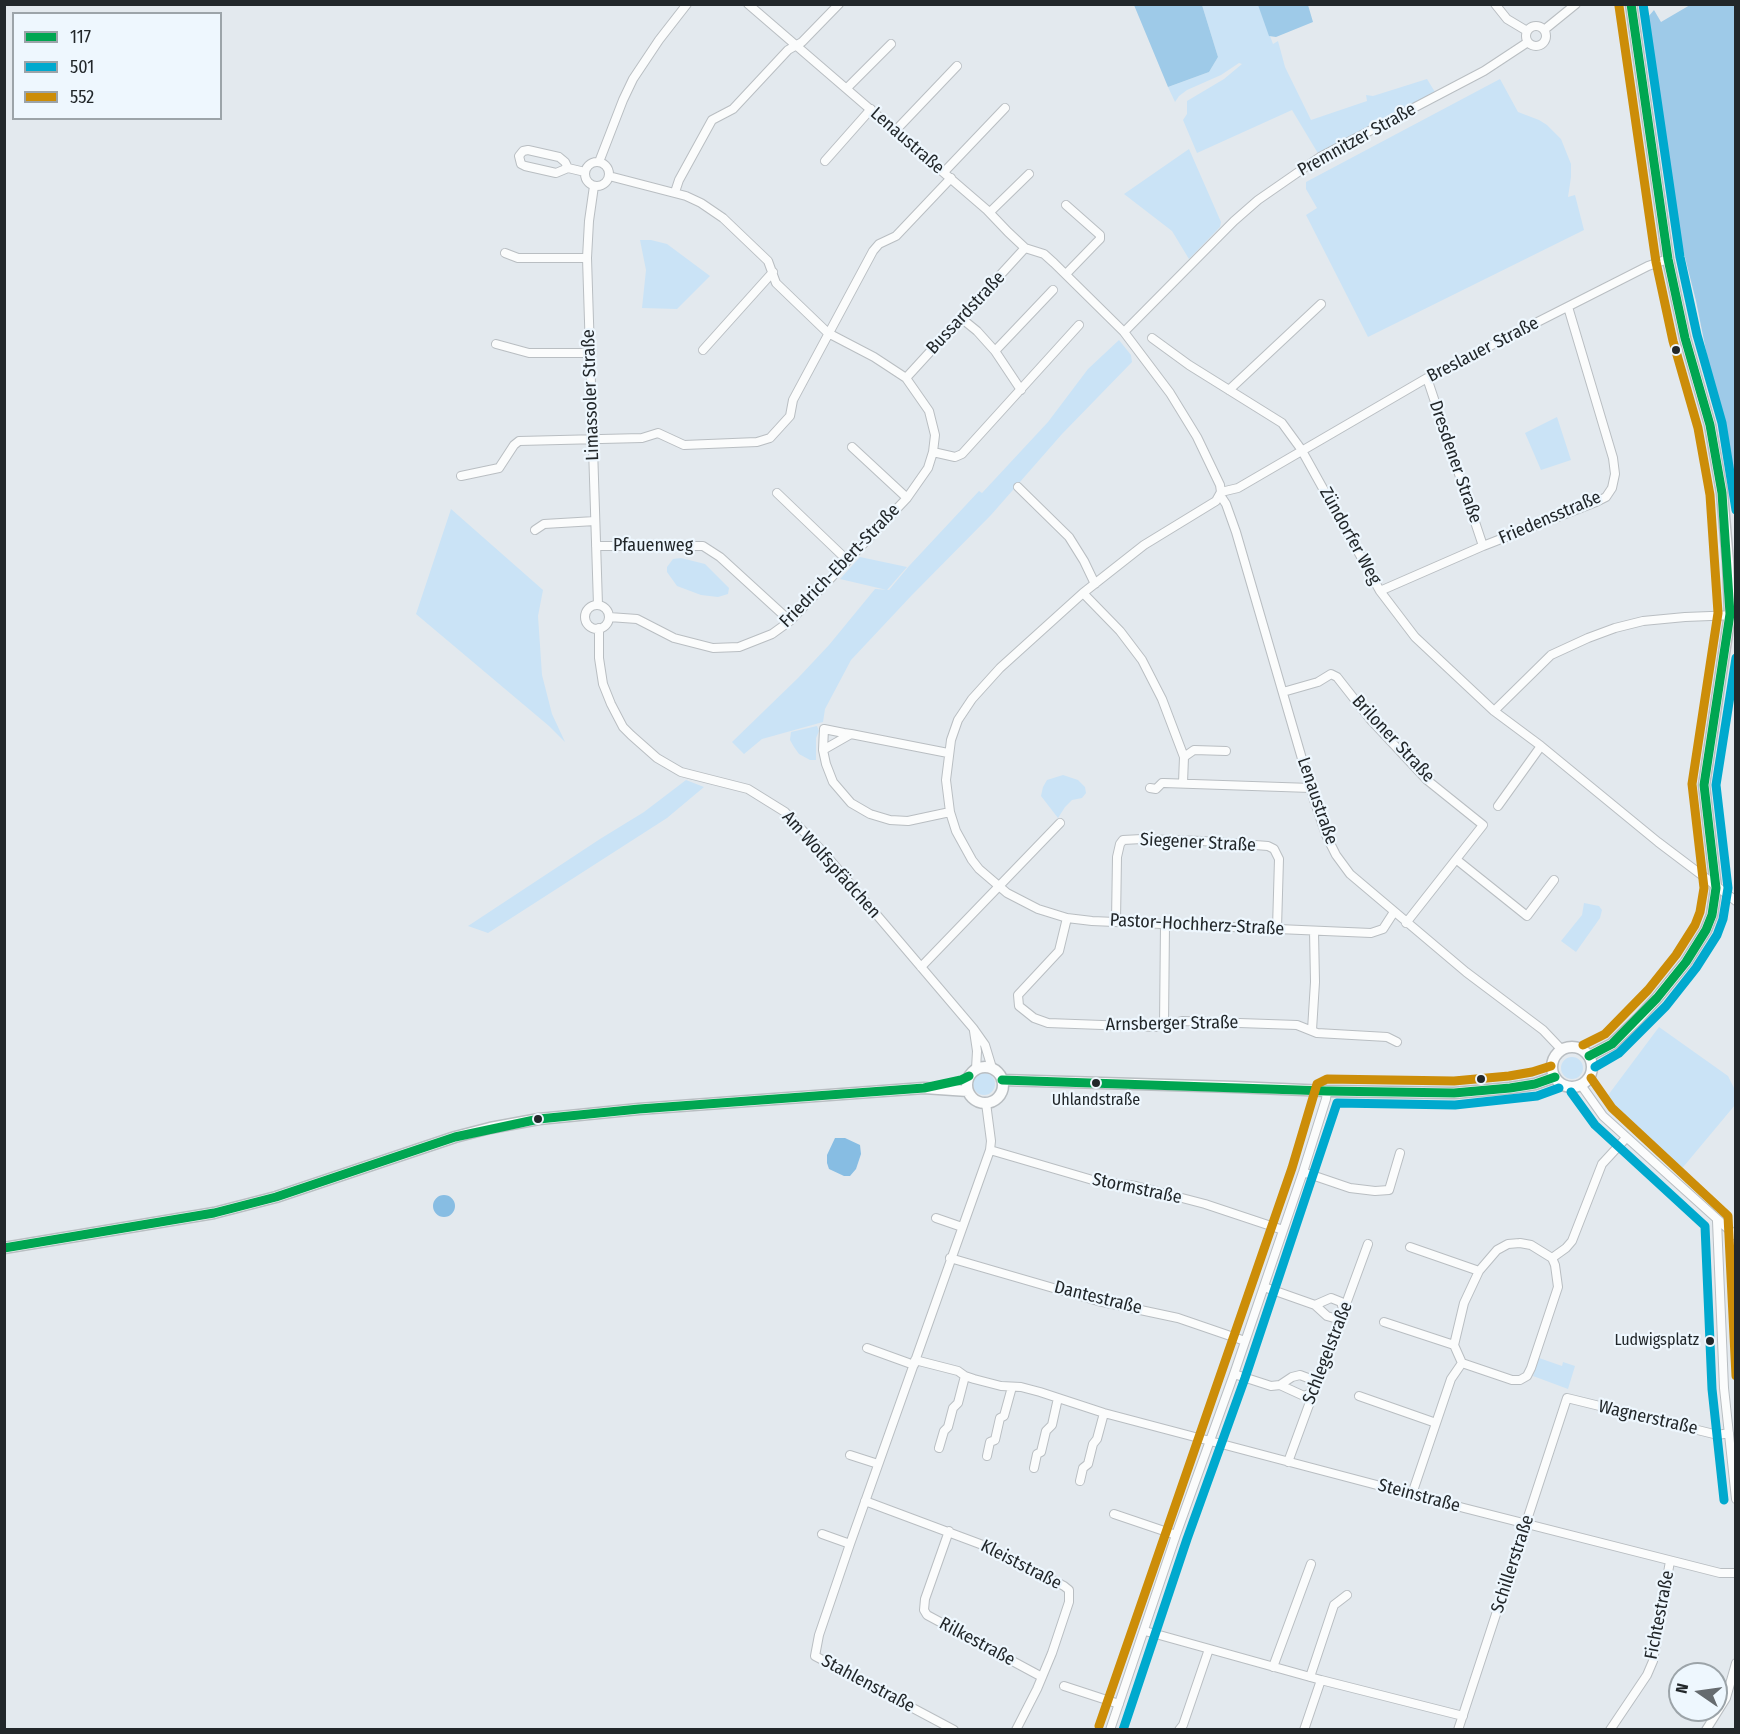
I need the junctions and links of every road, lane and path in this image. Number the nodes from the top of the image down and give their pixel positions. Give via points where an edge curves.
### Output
1 (687, 4) edge
2 (748, 4) edge
3 (839, 4) edge
4 (1495, 4) edge
5 (1576, 4) edge
6 (1631, 4) edge
7 (1544, 30) junction
8 (1527, 31) junction
9 (1528, 42) junction
10 (891, 44) dead end
11 (796, 46) junction
12 (957, 66) dead end
13 (847, 88) junction
14 (1005, 108) dead end
15 (871, 109) junction
16 (896, 130) junction
17 (825, 161) dead end
18 (599, 162) junction
19 (568, 168) junction
20 (585, 172) junction
21 (1029, 174) dead end
22 (947, 175) junction
23 (609, 176) junction
24 (594, 186) junction
25 (675, 192) junction
26 (1066, 205) dead end
27 (990, 212) junction
28 (1025, 248) junction
29 (505, 252) dead end
30 (587, 258) junction
31 (1668, 259) junction
32 (773, 272) junction
33 (1066, 274) junction
34 (1053, 290) dead end
35 (1321, 304) dead end
36 (1569, 307) junction
37 (961, 318) junction
38 (1079, 325) dead end
39 (1124, 332) junction
40 (828, 333) junction
41 (1152, 338) dead end
42 (496, 344) dead end
43 (703, 350) dead end
44 (995, 351) junction
45 (590, 353) junction
46 (906, 378) junction
47 (1427, 378) junction
48 (1021, 390) junction
49 (1229, 390) junction
50 (593, 439) junction
51 (852, 447) dead end
52 (1301, 450) junction
53 (933, 452) junction
54 (461, 476) dead end
55 (1018, 487) dead end
56 (1220, 492) junction
57 (777, 493) dead end
58 (907, 498) junction
59 (595, 521) junction
60 (535, 530) dead end
61 (596, 546) junction
62 (1483, 546) junction
63 (847, 560) junction
64 (1095, 584) junction
65 (1380, 591) junction
66 (1083, 593) junction
67 (598, 605) junction
68 (1732, 614) edge
69 (609, 617) junction
70 (790, 621) junction
71 (599, 628) junction
72 (1283, 692) junction
73 (1494, 711) junction
74 (851, 734) junction
75 (1541, 746) junction
76 (823, 750) junction
77 (1226, 751) dead end
78 (948, 753) junction
79 (1184, 757) junction
80 (1183, 783) junction
81 (1150, 788) dead end
82 (1311, 788) junction
83 (1498, 806) dead end
84 (950, 812) junction
85 (1060, 823) dead end
86 (1456, 860) junction
87 (1554, 880) dead end
88 (998, 887) junction
89 (1716, 888) junction
90 (1736, 901) edge
91 (1394, 912) junction
92 (1067, 918) junction
93 (1116, 921) junction
94 (1406, 923) junction
95 (1165, 924) junction
96 (1277, 928) junction
97 (1314, 931) junction
98 (921, 967) junction
99 (1164, 1025) junction
100 (974, 1028) junction
101 (1312, 1030) junction
102 (1397, 1042) dead end
103 (1562, 1050) junction
104 (1588, 1056) junction
105 (992, 1068) junction
106 (972, 1073) junction
107 (1555, 1077) junction
108 (1002, 1080) junction
109 (1581, 1085) junction
110 (924, 1088) junction
111 (968, 1091) junction
112 (1327, 1091) junction
113 (986, 1102) junction
114 (1626, 1138) junction
115 (990, 1150) junction
116 (1400, 1153) dead end
117 (1303, 1172) junction
118 (936, 1218) dead end
119 (1717, 1221) junction
120 (962, 1227) junction
121 (1282, 1230) junction
122 (1736, 1236) edge
123 (1368, 1244) dead end
124 (1410, 1247) dead end
125 (4, 1248) edge
126 (950, 1258) junction
127 (1552, 1258) junction
128 (1479, 1271) junction
129 (1264, 1287) junction
130 (1315, 1305) junction
131 (1344, 1312) junction
132 (1384, 1322) dead end
133 (1245, 1341) junction
134 (1454, 1345) junction
135 (867, 1348) dead end
136 (914, 1362) junction
137 (1462, 1363) junction
138 (1234, 1374) junction
139 (965, 1376) junction
140 (1280, 1385) junction
141 (1012, 1388) junction
142 (1314, 1392) junction
143 (1359, 1396) dead end
144 (1058, 1398) junction
145 (1567, 1398) joint
146 (1104, 1413) junction
147 (1436, 1423) junction
148 (1729, 1433) junction
149 (1210, 1440) junction
150 (939, 1448) dead end
151 (850, 1455) dead end
152 (987, 1456) dead end
153 (1288, 1462) junction
154 (878, 1464) junction
155 (1034, 1468) dead end
156 (1080, 1481) dead end
157 (1412, 1494) junction
158 (1736, 1498) edge
159 (865, 1502) junction
160 (1114, 1514) dead end
161 (1526, 1524) junction
162 (949, 1532) junction
163 (822, 1534) dead end
164 (1176, 1535) junction
165 (850, 1544) junction
166 (1670, 1561) junction
167 (1311, 1564) dead end
168 (1736, 1573) edge
169 (1347, 1594) dead end
170 (1145, 1631) junction
171 (1209, 1649) junction
172 (1736, 1663) edge
173 (1273, 1667) junction
174 (1042, 1677) junction
175 (1310, 1677) junction
176 (1321, 1680) junction
177 (1064, 1686) dead end
178 (1119, 1704) junction
179 (1463, 1716) junction
180 (954, 1730) edge
181 (1016, 1730) edge
182 (1110, 1730) edge
183 (1179, 1730) edge
184 (1304, 1730) edge
185 (1458, 1730) edge
186 (1610, 1730) edge
187 (1706, 1730) edge

1 - 18 street via 633,79
2 - 11 street, Lenaustraße
3 - 11 street
4 - 8 street via 1507,19
5 - 7 street, Premnitzer Straße
6 - 31 street
7 - 8 street via 1537,25
7 - 9 street, Premnitzer Straße via 1541,45
8 - 9 street
9 - 39 street, Premnitzer Straße via 1484,71 1320,157 1258,200
10 - 13 street
11 - 13 street, Lenaustraße
11 - 25 street via 733,109 712,120
12 - 16 street
13 - 15 street, Lenaustraße
14 - 22 street
15 - 16 street, Lenaustraße
15 - 17 street
16 - 22 street, Lenaustraße
18 - 20 street via 590,164
18 - 23 street via 607,167
19 - 19 street via 558,158 528,150 519,156 525,166 556,173
19 - 20 street
20 - 24 street via 586,181
21 - 27 street
22 - 27 street, Lenaustraße
22 - 40 street via 896,236 873,251
23 - 24 street via 604,184
23 - 25 street
24 - 30 street, Limassoler Straße
25 - 32 street via 723,218 768,261
26 - 33 street via 1100,239
27 - 28 street, Lenaustraße
28 - 33 street, Lenaustraße via 1044,255
28 - 37 street, Bussardstraße
29 - 30 street via 518,258
30 - 45 street, Limassoler Straße
31 - 36 street, Breslauer Straße
31 - 68 street via 1719,473
32 - 40 street via 780,288
32 - 43 street
33 - 39 street, Lenaustraße
34 - 44 street
35 - 49 street
36 - 47 street, Breslauer Straße
36 - 62 street, Friedensstraße via 1614,458 1612,489 1596,502
37 - 44 street
37 - 46 street, Bussardstraße
38 - 48 street
39 - 56 street, Lenaustraße via 1176,402 1197,437
40 - 46 street
40 - 50 street via 793,400 790,416 770,438 684,445 658,434
41 - 49 street, Zündorfer Weg
42 - 45 street via 537,354
44 - 48 street
45 - 50 street, Limassoler Straße
46 - 53 street, Friedrich-Ebert-Straße via 932,419
47 - 52 street, Breslauer Straße
47 - 62 street, Dresdener Straße
48 - 53 street via 962,454 955,457
49 - 52 street, Zündorfer Weg via 1282,423
50 - 54 street via 519,441 499,468
50 - 59 street, Limassoler Straße
51 - 58 street
52 - 56 street, Pastor-Hochherz-Straße via 1238,488
52 - 65 street, Zündorfer Weg
53 - 58 street, Friedrich-Ebert-Straße via 928,468
55 - 64 street via 1069,537
56 - 64 street, Pastor-Hochherz-Straße via 1216,501 1144,545
56 - 72 street, Lenaustraße via 1236,532
57 - 63 street
58 - 63 street, Friedrich-Ebert-Straße
59 - 60 street via 544,524
59 - 61 street, Limassoler Straße
61 - 67 street, Limassoler Straße
61 - 70 street, Pfauenweg via 703,546
62 - 65 street, Friedensstraße
63 - 70 street, Friedrich-Ebert-Straße
64 - 66 street, Pastor-Hochherz-Straße
65 - 73 street, Zündorfer Weg via 1415,637
66 - 78 street, Pastor-Hochherz-Straße via 1000,668 972,699 954,730
66 - 79 street via 1142,660
67 - 69 street via 606,609
67 - 71 street via 589,608 585,617 590,626
68 - 73 street via 1643,621 1588,638 1551,655
68 - 89 street via 1704,785
69 - 70 street, Friedrich-Ebert-Straße via 637,619 686,643 720,648 752,643
69 - 71 street
71 - 98 street, Am Wolfspfädchen via 603,684 631,735 657,758 681,772 748,789 785,812
72 - 82 street, Lenaustraße
72 - 86 street, Briloner Straße via 1331,674 1337,677 1427,780 1483,825
73 - 75 street, Zündorfer Weg
74 - 76 street
74 - 76 street via 824,729
74 - 78 street
75 - 83 street
75 - 89 street, Zündorfer Weg
76 - 84 street via 833,782 851,803 870,814 908,821
77 - 79 street via 1194,750
78 - 84 street, Pastor-Hochherz-Straße
79 - 80 street
80 - 81 street via 1162,783
80 - 82 street
82 - 91 street, Lenaustraße via 1326,836 1342,864
84 - 88 street, Pastor-Hochherz-Straße via 972,860
85 - 88 street
86 - 87 street via 1527,916
86 - 94 street, Briloner Straße
88 - 92 street, Pastor-Hochherz-Straße via 1038,909
88 - 98 street
89 - 90 street, Zündorfer Weg
89 - 104 street via 1706,930 1686,962 1612,1044
91 - 94 street, Lenaustraße
91 - 97 street, Pastor-Hochherz-Straße via 1383,929 1371,933
92 - 93 street, Pastor-Hochherz-Straße
92 - 99 street, Arnsberger Straße via 1059,951 1018,995 1023,1011 1048,1023
93 - 95 street, Pastor-Hochherz-Straße
93 - 96 street, Siegener Straße via 1118,857 1123,840 1202,841 1274,849 1279,859
94 - 103 street, Lenaustraße via 1543,1030
95 - 96 street, Pastor-Hochherz-Straße
95 - 99 street
96 - 97 street, Pastor-Hochherz-Straße
97 - 101 street
98 - 100 street, Am Wolfspfädchen
99 - 101 street, Arnsberger Straße via 1182,1021 1237,1022 1297,1025
100 - 105 street, Am Wolfspfädchen via 985,1045
100 - 106 street via 977,1051
101 - 102 street, Arnsberger Straße via 1387,1037
103 - 104 street via 1579,1049
103 - 107 street via 1552,1065
104 - 109 street via 1591,1072
105 - 106 street via 981,1067
105 - 108 street
106 - 110 street via 961,1080
106 - 111 street
107 - 109 street via 1569,1087
107 - 112 street via 1510,1088 1454,1093
108 - 112 street
108 - 113 street via 999,1095
109 - 114 street via 1603,1116
110 - 111 street
110 - 125 street via 538,1119 455,1137 260,1202
111 - 113 street via 975,1100
112 - 117 street
113 - 115 street
114 - 119 street
114 - 127 street via 1602,1164 1572,1241
115 - 120 street
115 - 121 street, Stormstraße via 1096,1181 1136,1186 1204,1204
116 - 117 street via 1389,1190 1350,1188
117 - 121 street
118 - 120 street
119 - 122 street
119 - 148 street
120 - 126 street
121 - 129 street
123 - 131 street, Schlegelstraße
124 - 128 street
126 - 133 street, Dantestraße via 1178,1318
126 - 136 street
127 - 128 street via 1531,1245 1509,1244 1497,1250
127 - 137 street via 1558,1287 1527,1376 1512,1380
128 - 134 street via 1464,1304
129 - 130 street
129 - 133 street
130 - 131 street via 1334,1318
130 - 131 street via 1331,1298 1341,1302
131 - 142 street, Schlegelstraße
132 - 134 street
133 - 138 street
134 - 137 street
135 - 136 street
136 - 139 street, Steinstraße
136 - 154 street
137 - 147 street via 1451,1379
138 - 140 street via 1271,1386
138 - 149 street
139 - 141 street, Steinstraße
139 - 150 street
140 - 142 street via 1304,1396
140 - 142 street via 1300,1375 1311,1381
141 - 144 street, Steinstraße
141 - 152 street
142 - 153 street, Schlegelstraße
143 - 147 street
144 - 146 street, Steinstraße
144 - 155 street via 1052,1425 1046,1431
145 - 148 street, Wagnerstraße via 1718,1435
145 - 161 street, Schillerstraße
146 - 149 street, Steinstraße
146 - 156 street
147 - 157 street
148 - 158 street
149 - 153 street, Steinstraße
149 - 164 street
151 - 154 street
153 - 157 street, Steinstraße
154 - 159 street
157 - 161 street, Steinstraße
159 - 162 street, Kleiststraße
159 - 165 street
160 - 164 street
161 - 166 street, Steinstraße
161 - 179 street, Schillerstraße
162 - 174 street, Rilkestraße via 925,1599 927,1615
162 - 174 street, Kleiststraße via 1007,1555 1069,1590 1069,1602
163 - 165 street
164 - 170 street
165 - 180 street, Stahlenstraße via 814,1656
166 - 168 street, Steinstraße
166 - 186 street, Fichtestraße via 1653,1660
167 - 173 street
169 - 175 street via 1334,1605
170 - 171 street
170 - 178 street
171 - 173 street
171 - 183 street
172 - 187 street via 1726,1698
173 - 175 street
174 - 181 street, Kleiststraße
175 - 176 street
176 - 179 street
176 - 184 street
177 - 178 street
178 - 182 street
179 - 185 street, Schillerstraße

